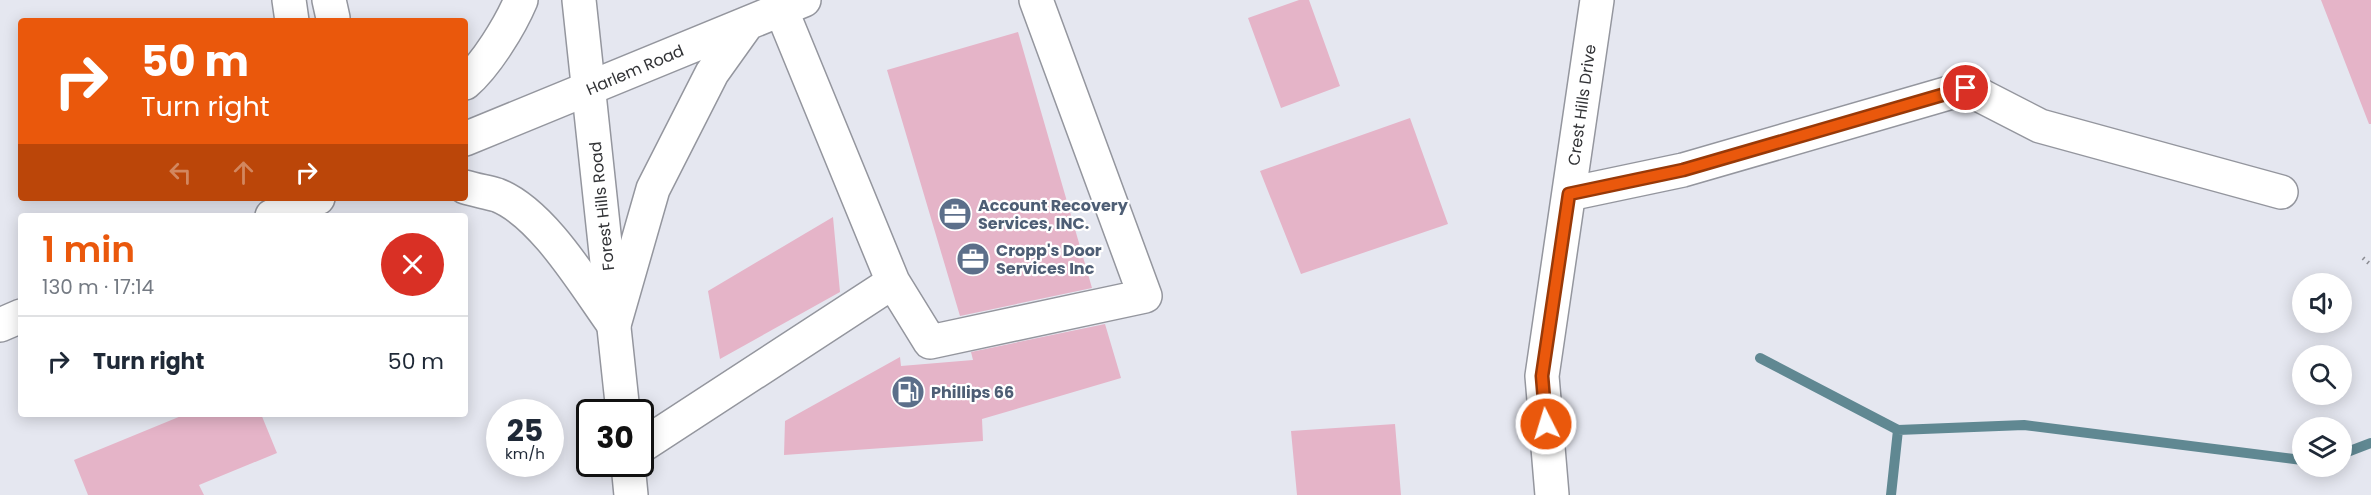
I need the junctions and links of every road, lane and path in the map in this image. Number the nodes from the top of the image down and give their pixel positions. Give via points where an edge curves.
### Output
1 (289, 0) edge
2 (521, 0) edge
3 (579, 0) edge
4 (1036, 0) edge
5 (1597, 0) edge
6 (793, 4) edge
7 (292, 18) edge
8 (747, 24) junction
9 (468, 81) edge
10 (590, 90) junction
11 (468, 138) edge
12 (468, 188) edge
13 (2281, 192) dead end
14 (1569, 194) junction
15 (310, 201) edge
16 (280, 213) edge
17 (2363, 258) dead end
18 (2371, 265) edge
19 (893, 282) junction
20 (18, 317) edge
21 (0, 325) edge
22 (614, 325) junction
23 (622, 399) edge
24 (654, 438) edge
25 (629, 477) edge
26 (631, 495) edge
27 (1552, 495) edge

1 - 7 main road
2 - 9 main road
3 - 10 main road, Forest Hills Road
4 - 19 main road via 1145,296 930,342
5 - 14 main road, Crest Hills Drive
6 - 8 main road, Harlem Road
6 - 19 main road
8 - 10 main road, Harlem Road
8 - 22 main road via 712,73 653,189
10 - 11 main road, Harlem Road
10 - 22 main road, Forest Hills Road
12 - 22 main road via 498,196 533,218
13 - 14 main road via 2040,126 1966,88 1683,170
14 - 27 main road, Crest Hills Drive via 1542,376
15 - 16 main road
17 - 18 path
19 - 24 main road
20 - 21 main road
22 - 23 main road, Forest Hills Road
25 - 26 main road

